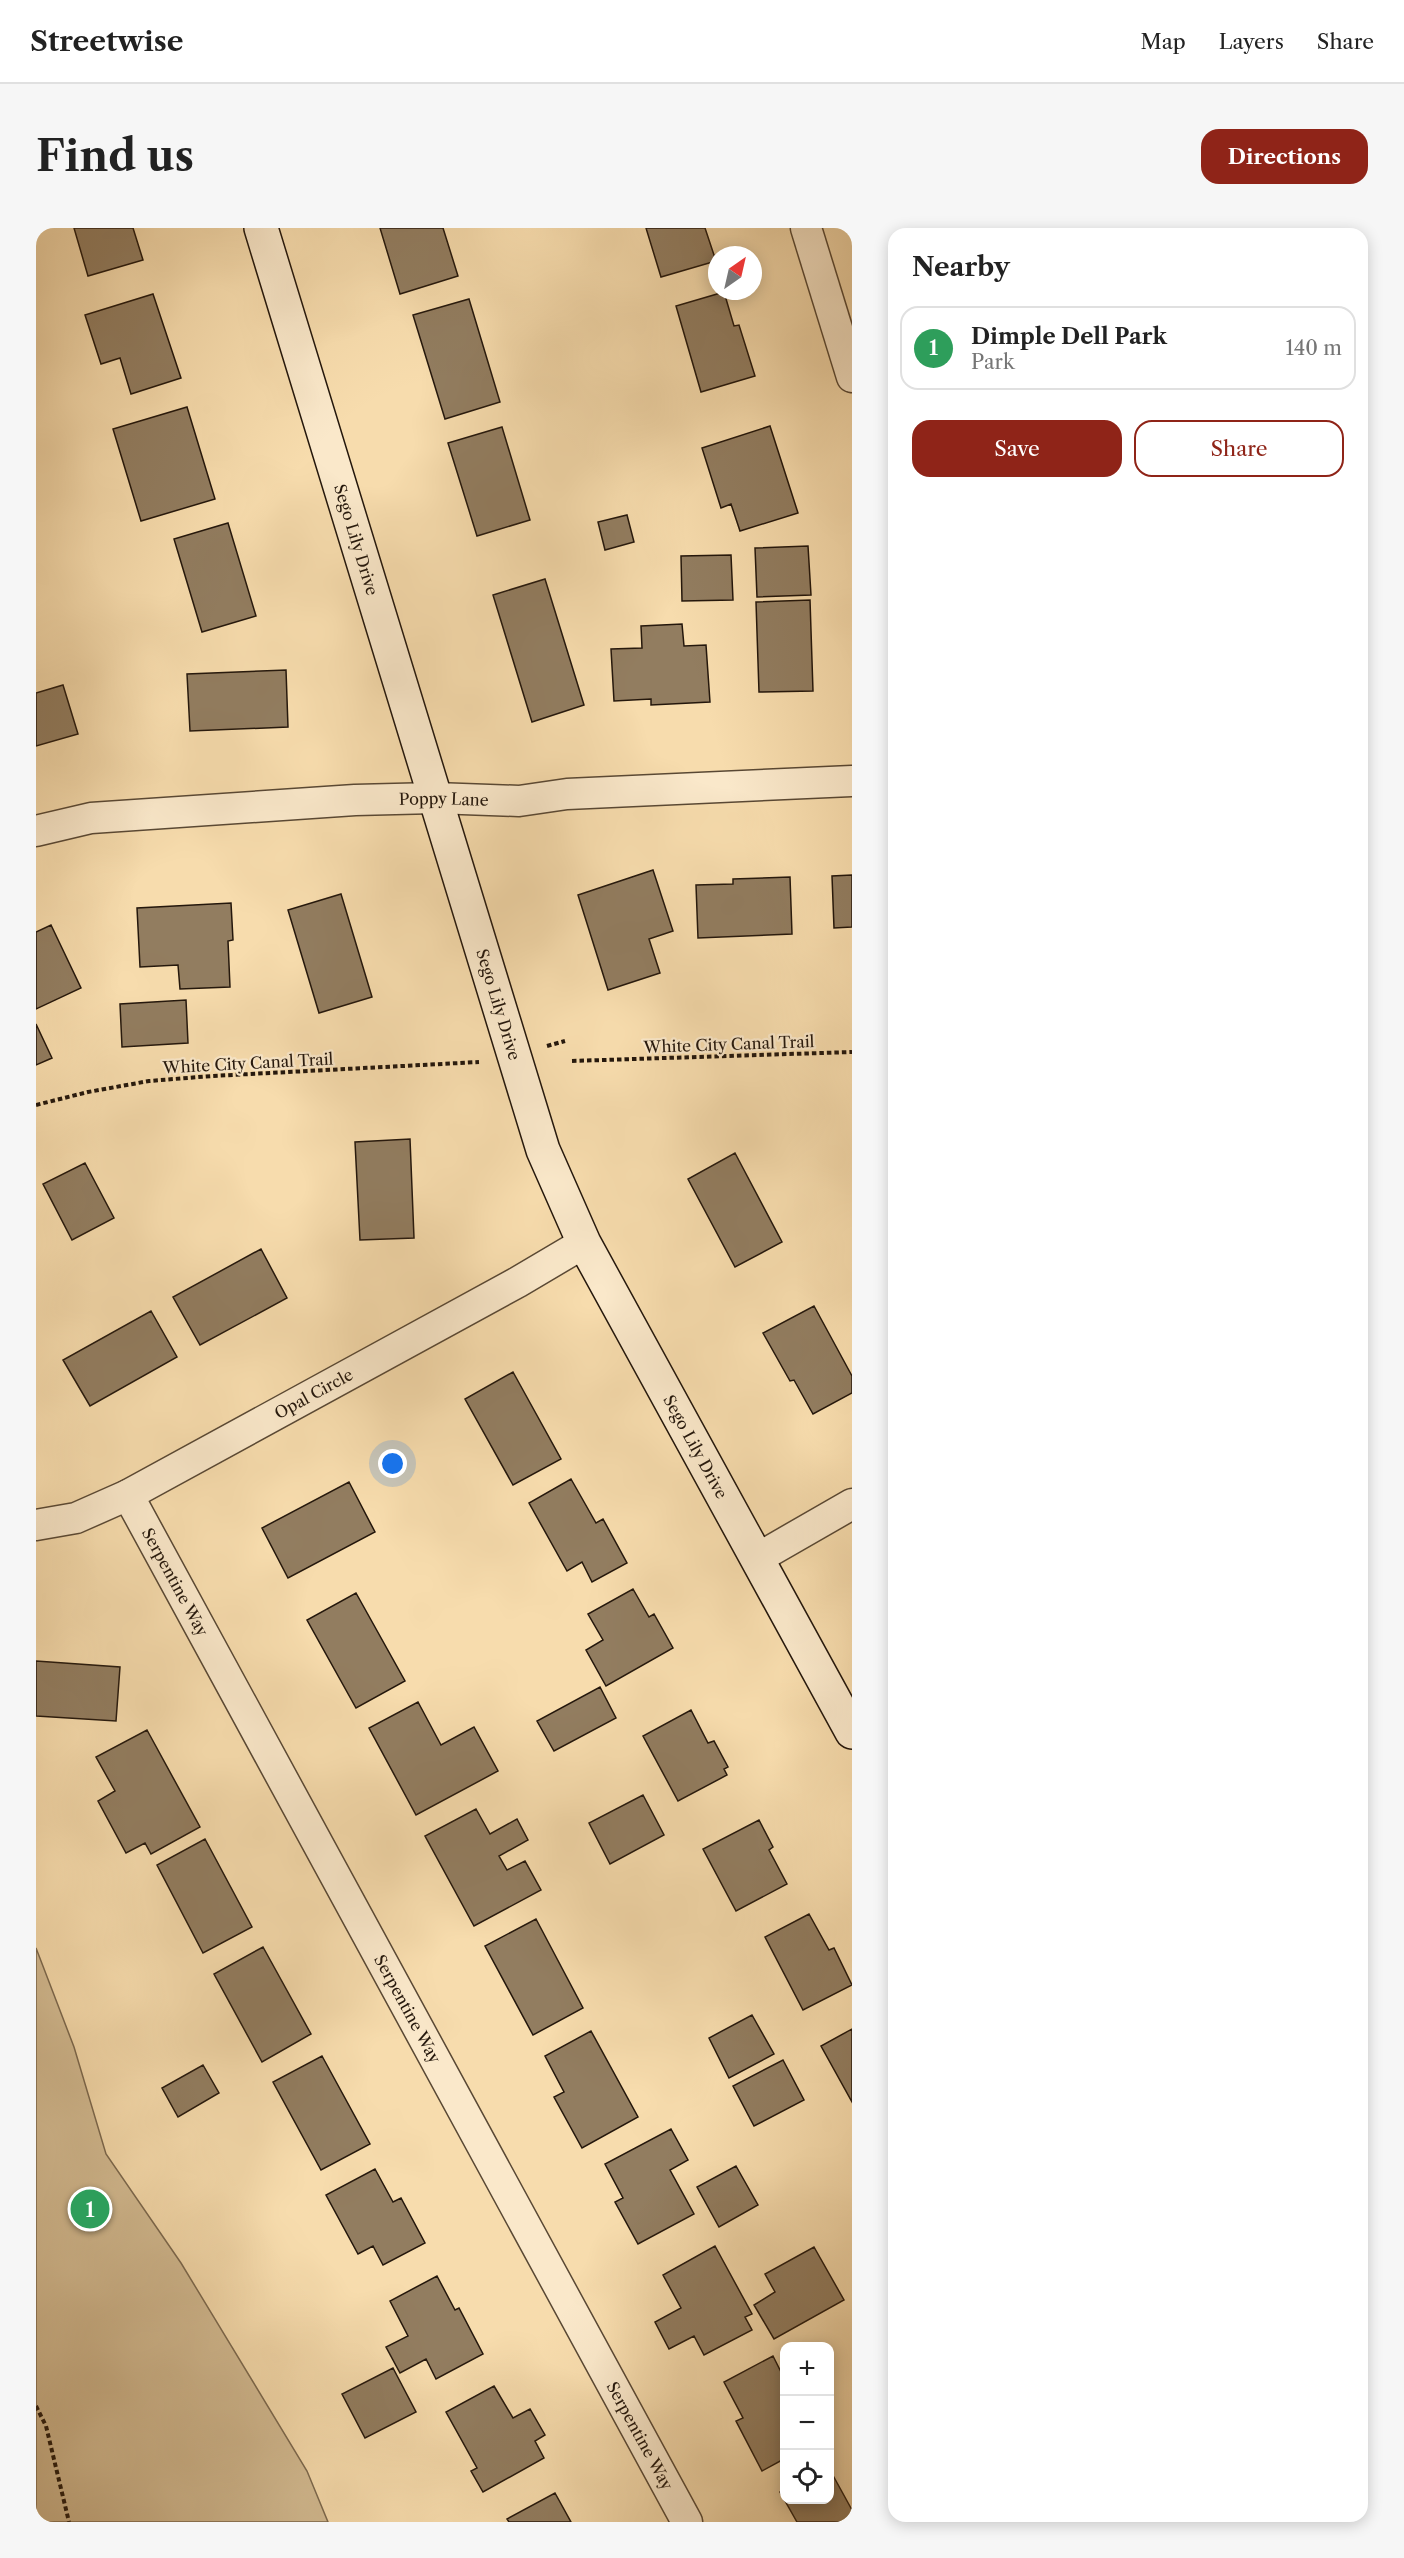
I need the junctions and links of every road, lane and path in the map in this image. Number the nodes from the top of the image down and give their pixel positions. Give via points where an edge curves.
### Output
1 (261, 228) edge
2 (806, 228) edge
3 (852, 377) edge
4 (852, 782) edge
5 (435, 798) junction
6 (36, 831) edge
7 (852, 1052) edge
8 (572, 1061) dead end
9 (465, 1065) dead end
10 (36, 1105) edge
11 (584, 1243) junction
12 (128, 1495) junction
13 (852, 1504) edge
14 (36, 1525) edge
15 (758, 1558) junction
16 (852, 1732) edge
17 (36, 2406) edge
18 (69, 2522) edge
19 (687, 2522) edge

1 - 5 main road, Sego Lily Drive
2 - 3 street
4 - 5 street, Poppy Lane via 567,794 519,801
5 - 6 street, Poppy Lane via 90,818
5 - 11 main road, Sego Lily Drive via 543,1150
7 - 8 path, White City Canal Trail
9 - 10 path, White City Canal Trail via 149,1081
11 - 12 street, Opal Circle
11 - 15 main road, Sego Lily Drive
12 - 14 street, Opal Circle via 76,1518
12 - 19 street, Serpentine Way
13 - 15 street
15 - 16 main road, Sego Lily Drive
17 - 18 path via 46,2426

